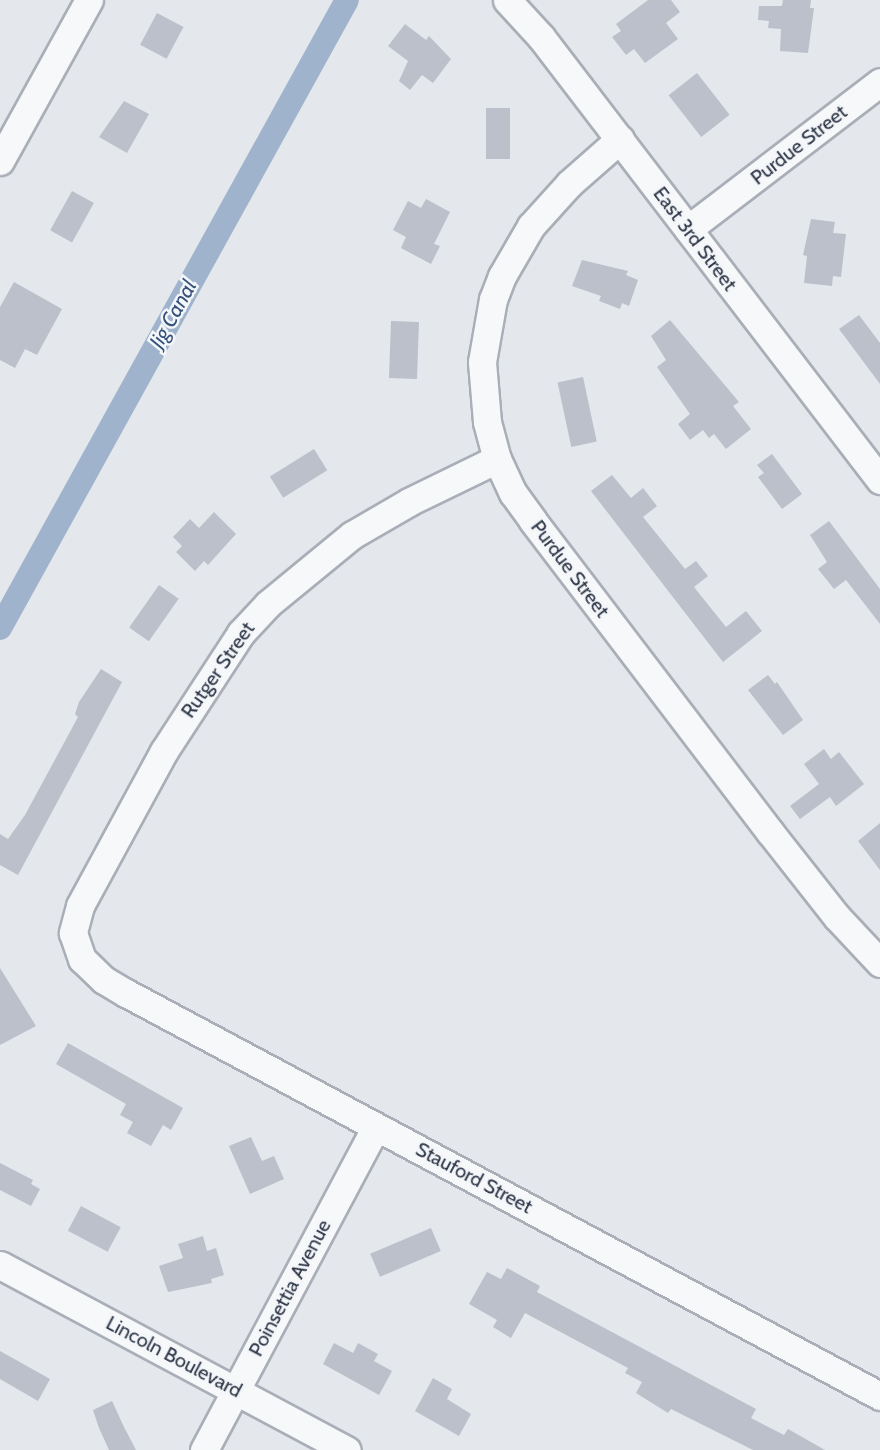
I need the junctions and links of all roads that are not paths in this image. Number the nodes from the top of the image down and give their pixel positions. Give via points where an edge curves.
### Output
1 (89, 0) edge
2 (507, 0) edge
3 (880, 82) edge
4 (620, 139) junction
5 (0, 161) edge
6 (688, 229) junction
7 (497, 459) junction
8 (880, 480) edge
9 (79, 950) joint
10 (880, 963) edge
11 (376, 1127) junction
12 (0, 1265) edge
13 (236, 1390) junction
14 (880, 1395) edge
15 (204, 1450) edge
16 (347, 1450) edge

1 - 5 street
2 - 4 street, East 3rd Street via 541,37
3 - 6 street, Purdue Street
4 - 6 street, East 3rd Street
4 - 7 street, Purdue Street via 569,184 531,226 499,284 482,362 485,412
6 - 8 street, East 3rd Street
7 - 9 street, Rutger Street via 352,535 268,604 240,633 164,751 80,906 73,933
7 - 10 street, Purdue Street via 513,493 533,521 784,849
9 - 11 street, Stauford Street via 82,959 104,980
11 - 13 street, Poinsettia Avenue
11 - 14 street, Stauford Street
12 - 13 street, Lincoln Boulevard
13 - 15 street, Poinsettia Avenue
13 - 16 street, Lincoln Boulevard

